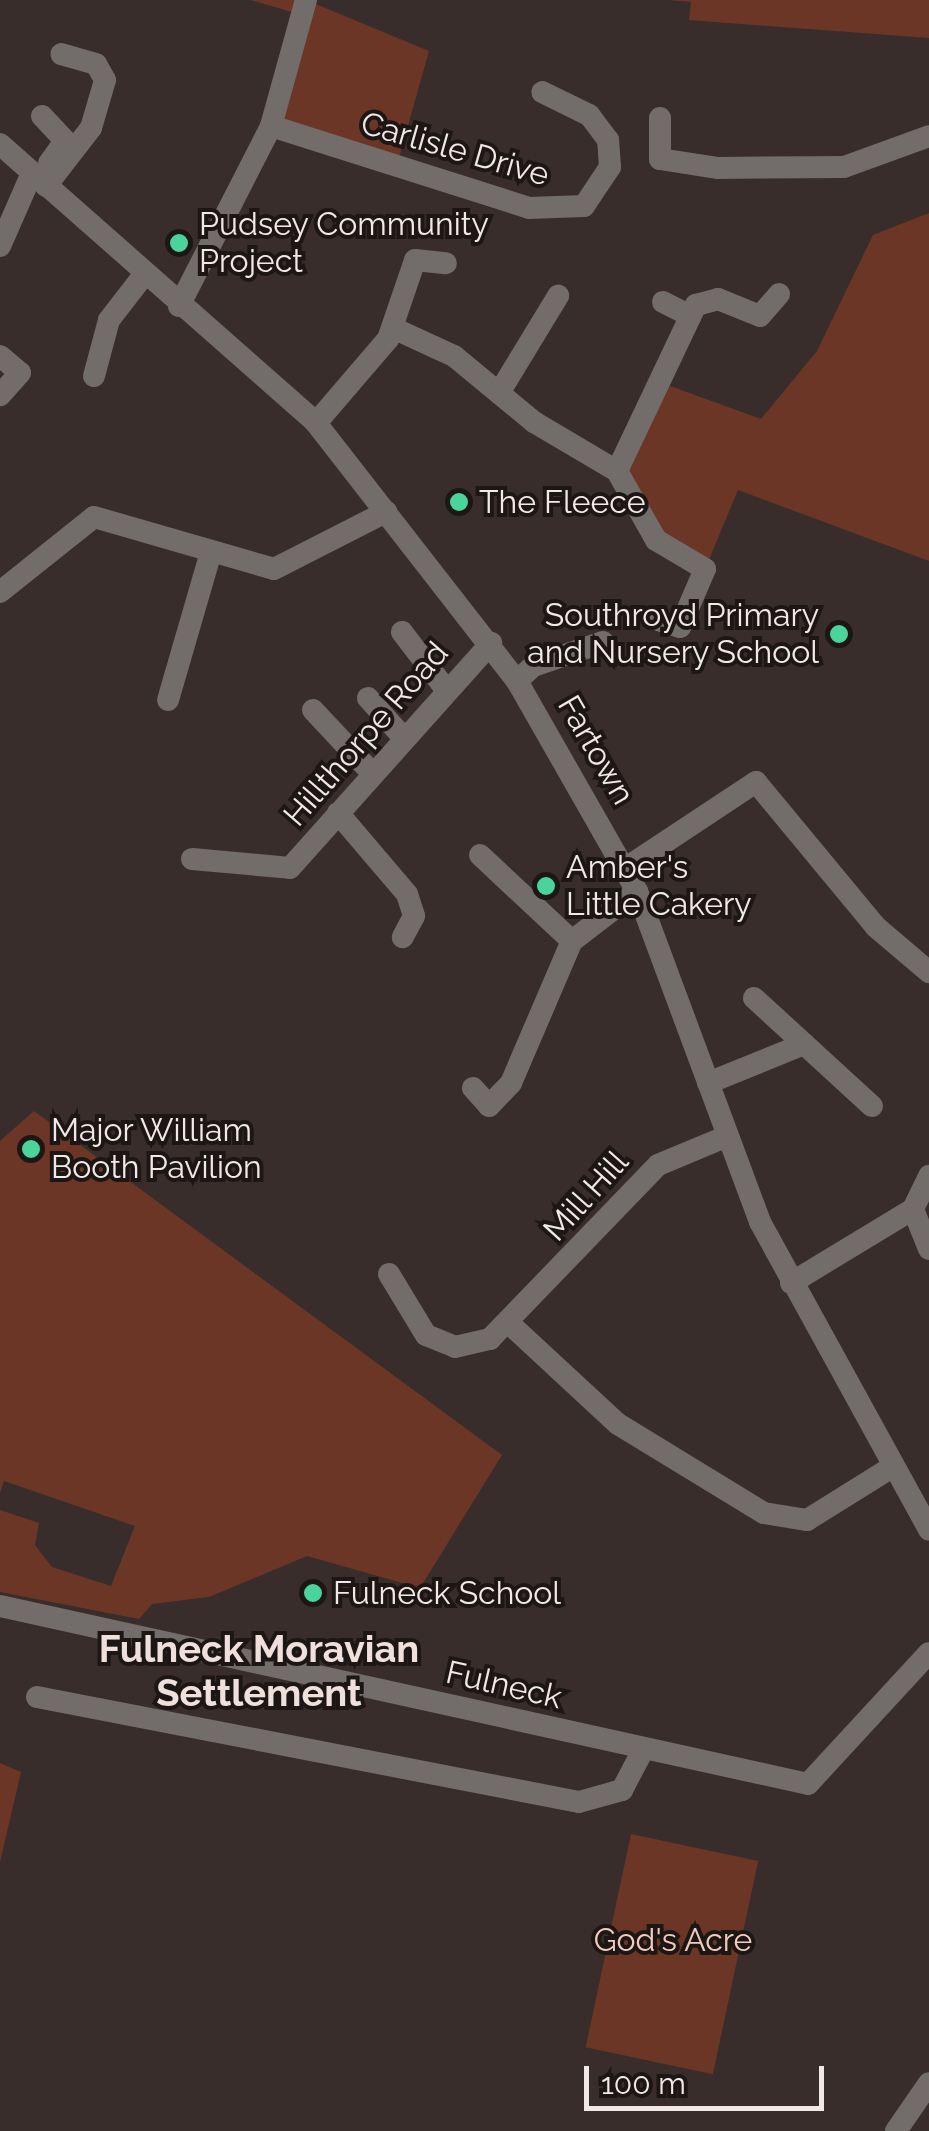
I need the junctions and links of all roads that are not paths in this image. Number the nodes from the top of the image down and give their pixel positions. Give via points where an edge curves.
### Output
1 (305, 2) edge
2 (62, 54) dead end
3 (542, 92) dead end
4 (42, 116) dead end
5 (660, 118) dead end
6 (271, 126) junction
7 (929, 136) edge
8 (0, 144) edge
9 (39, 179) junction
10 (0, 246) edge
11 (446, 263) dead end
12 (143, 276) junction
13 (779, 294) dead end
14 (549, 300) dead end
15 (664, 302) dead end
16 (180, 306) junction
17 (692, 316) junction
18 (394, 328) junction
19 (0, 356) edge
20 (94, 376) dead end
21 (500, 392) junction
22 (0, 395) edge
23 (316, 423) junction
24 (618, 471) junction
25 (386, 512) junction
26 (210, 555) junction
27 (0, 592) edge
28 (660, 620) dead end
29 (402, 632) dead end
30 (602, 642) dead end
31 (491, 643) junction
32 (518, 681) junction
33 (444, 687) junction
34 (368, 698) dead end
35 (168, 700) dead end
36 (313, 710) dead end
37 (402, 736) junction
38 (371, 772) junction
39 (338, 813) junction
40 (480, 855) dead end
41 (192, 859) dead end
42 (626, 868) junction
43 (637, 891) junction
44 (404, 937) dead end
45 (572, 942) junction
46 (929, 972) edge
47 (754, 998) dead end
48 (804, 1044) junction
49 (708, 1083) junction
50 (473, 1088) dead end
51 (872, 1106) dead end
52 (724, 1137) junction
53 (929, 1176) edge
54 (921, 1210) edge
55 (929, 1249) edge
56 (791, 1282) junction
57 (399, 1284) dead end
58 (512, 1326) junction
59 (892, 1468) junction
60 (929, 1530) edge
61 (6, 1608) edge
62 (929, 1654) edge
63 (38, 1697) dead end
64 (643, 1750) junction
65 (929, 2083) edge
66 (896, 2131) edge

1 - 6 street
2 - 9 street via 96,64 105,80 91,128
3 - 6 street, Carlisle Drive via 588,115 608,140 610,167 584,206 530,208
4 - 9 street via 66,141
5 - 7 street via 660,159 718,168 844,168
6 - 16 street
8 - 9 street, Fartown
9 - 10 street
9 - 12 street, Fartown
11 - 18 street via 415,260
12 - 16 street, Fartown
12 - 20 street via 108,320
13 - 17 street via 760,316 718,299
14 - 21 street
15 - 17 street
16 - 23 street, Fartown
17 - 24 street
18 - 21 street via 454,356
18 - 23 street
19 - 22 street via 20,373
21 - 24 street
23 - 25 street, Fartown
24 - 28 street via 656,540 708,561 680,628
25 - 26 street via 288,568
25 - 31 street, Fartown
26 - 27 street via 94,518
26 - 35 street
29 - 33 street
30 - 32 street via 533,666
31 - 32 street, Fartown
31 - 33 street, Hillthorpe Road
32 - 42 street, Fartown
33 - 37 street, Hillthorpe Road
34 - 37 street
36 - 38 street
37 - 38 street, Hillthorpe Road
38 - 39 street, Hillthorpe Road
39 - 41 street, Hillthorpe Road via 289,878
39 - 44 street via 407,894 414,916
40 - 45 street
42 - 43 street, Fartown
42 - 46 street via 742,783 760,784 876,927
43 - 45 street
43 - 49 street, Fartown
45 - 50 street via 511,1083 489,1106
47 - 48 street
48 - 49 street
48 - 51 street
49 - 52 street, Fartown
52 - 56 street, Fartown
52 - 58 street, Mill Hill via 658,1165
53 - 54 street
54 - 55 street
54 - 56 street
56 - 59 street, Fartown
57 - 58 street via 426,1335 454,1347
58 - 59 street via 618,1424 764,1513 808,1520
59 - 60 street, Fartown
61 - 64 street, Fulneck
62 - 64 street, Fulneck via 808,1784
63 - 64 street via 579,1802 622,1790
65 - 66 street

